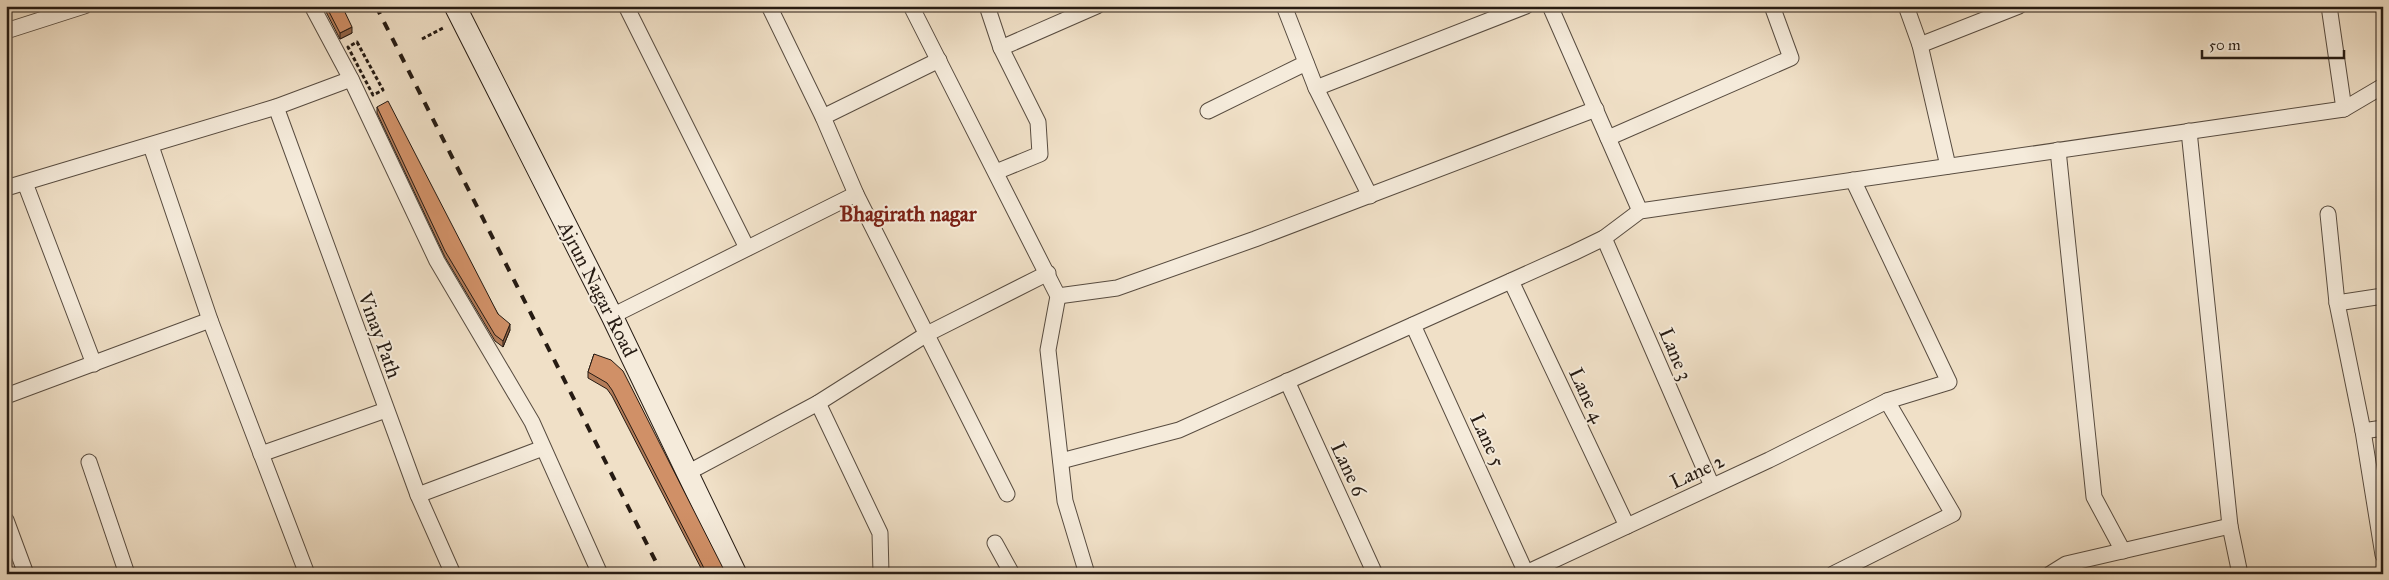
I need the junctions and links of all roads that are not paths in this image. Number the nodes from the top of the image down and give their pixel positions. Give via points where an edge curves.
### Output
1 (84, 6) edge
2 (312, 6) edge
3 (626, 6) edge
4 (769, 6) edge
5 (911, 6) edge
6 (987, 6) edge
7 (1097, 6) edge
8 (1284, 6) edge
9 (1526, 6) edge
10 (1550, 6) edge
11 (1772, 6) edge
12 (1906, 6) edge
13 (2019, 6) edge
14 (2329, 6) edge
15 (458, 13) edge
16 (6, 30) edge
17 (1920, 45) junction
18 (1001, 48) junction
19 (939, 60) junction
20 (1306, 63) junction
21 (351, 79) junction
22 (2383, 86) edge
23 (1316, 88) junction
24 (276, 107) junction
25 (1596, 109) junction
26 (2344, 109) junction
27 (1208, 111) dead end
28 (823, 117) junction
29 (2189, 131) junction
30 (1608, 138) junction
31 (151, 146) junction
32 (2058, 150) junction
33 (1948, 166) junction
34 (996, 172) junction
35 (1853, 180) junction
36 (25, 182) junction
37 (6, 188) edge
38 (856, 194) junction
39 (1370, 196) junction
40 (1640, 211) junction
41 (2328, 214) dead end
42 (1604, 238) junction
43 (747, 248) junction
44 (1048, 274) junction
45 (1511, 281) junction
46 (1058, 296) junction
47 (2383, 296) edge
48 (2337, 303) junction
49 (612, 316) junction
50 (210, 320) junction
51 (1413, 325) junction
52 (926, 334) junction
53 (94, 364) junction
54 (1287, 381) junction
55 (6, 396) edge
56 (1887, 401) junction
57 (818, 403) junction
58 (386, 410) junction
59 (2383, 428) edge
60 (2363, 431) junction
61 (543, 448) junction
62 (262, 454) junction
63 (1061, 461) junction
64 (89, 462) dead end
65 (689, 472) junction
66 (1712, 486) junction
67 (1007, 494) dead end
68 (418, 495) junction
69 (6, 520) edge
70 (1627, 526) junction
71 (2230, 526) junction
72 (995, 543) dead end
73 (2123, 550) junction
74 (2383, 554) edge
75 (1525, 573) edge
76 (26, 574) edge
77 (127, 574) edge
78 (307, 574) edge
79 (453, 574) edge
80 (600, 574) edge
81 (736, 574) edge
82 (881, 574) edge
83 (1012, 574) edge
84 (1087, 574) edge
85 (1375, 574) edge
86 (1833, 574) edge
87 (2050, 574) edge
88 (2240, 574) edge

1 - 16 street
2 - 21 street
3 - 43 street
4 - 28 street
5 - 19 street
6 - 18 street
7 - 18 street
8 - 20 street
9 - 23 street
10 - 25 street
11 - 30 street via 1791,58
12 - 17 street
13 - 17 street
14 - 26 street
15 - 49 street, Ajrun Nagar Road
17 - 33 street
18 - 34 street via 1038,122 1040,154
19 - 28 street
19 - 34 street
20 - 23 street
20 - 27 street
21 - 24 street
21 - 61 street via 437,261 532,422
22 - 26 street
23 - 39 street
24 - 31 street
24 - 58 street, Vinay Path
25 - 30 street
25 - 39 street
26 - 29 street
28 - 38 street
29 - 32 street
29 - 71 street
30 - 40 street
31 - 36 street
31 - 50 street
32 - 33 street
32 - 73 street via 2094,497
33 - 35 street
34 - 44 street
35 - 40 street
35 - 56 street, Lane 2 via 1949,382
36 - 37 street
36 - 53 street
38 - 43 street
38 - 52 street
39 - 46 street via 1117,288
40 - 42 street
41 - 48 street
42 - 45 street
42 - 66 street, Lane 3
43 - 49 street
44 - 46 street
44 - 52 street
45 - 51 street
45 - 70 street, Lane 4
46 - 63 street via 1048,350
47 - 48 street
48 - 60 street
49 - 65 street, Ajrun Nagar Road
50 - 53 street
50 - 62 street
51 - 54 street
51 - 75 street, Lane 5
52 - 57 street
52 - 67 street
53 - 55 street
54 - 63 street via 1179,430
54 - 85 street, Lane 6
56 - 66 street, Lane 2
56 - 86 street via 1953,514
57 - 65 street
57 - 82 street via 880,533
58 - 62 street
58 - 68 street, Vinay Path
59 - 60 street
60 - 74 street
61 - 68 street
61 - 80 street
62 - 78 street
63 - 84 street via 1065,501
64 - 77 street
65 - 81 street, Ajrun Nagar Road
66 - 70 street, Lane 2
68 - 79 street, Vinay Path
69 - 76 street
70 - 75 street, Lane 2
71 - 73 street
71 - 88 street
72 - 83 street
73 - 87 street via 2066,564

